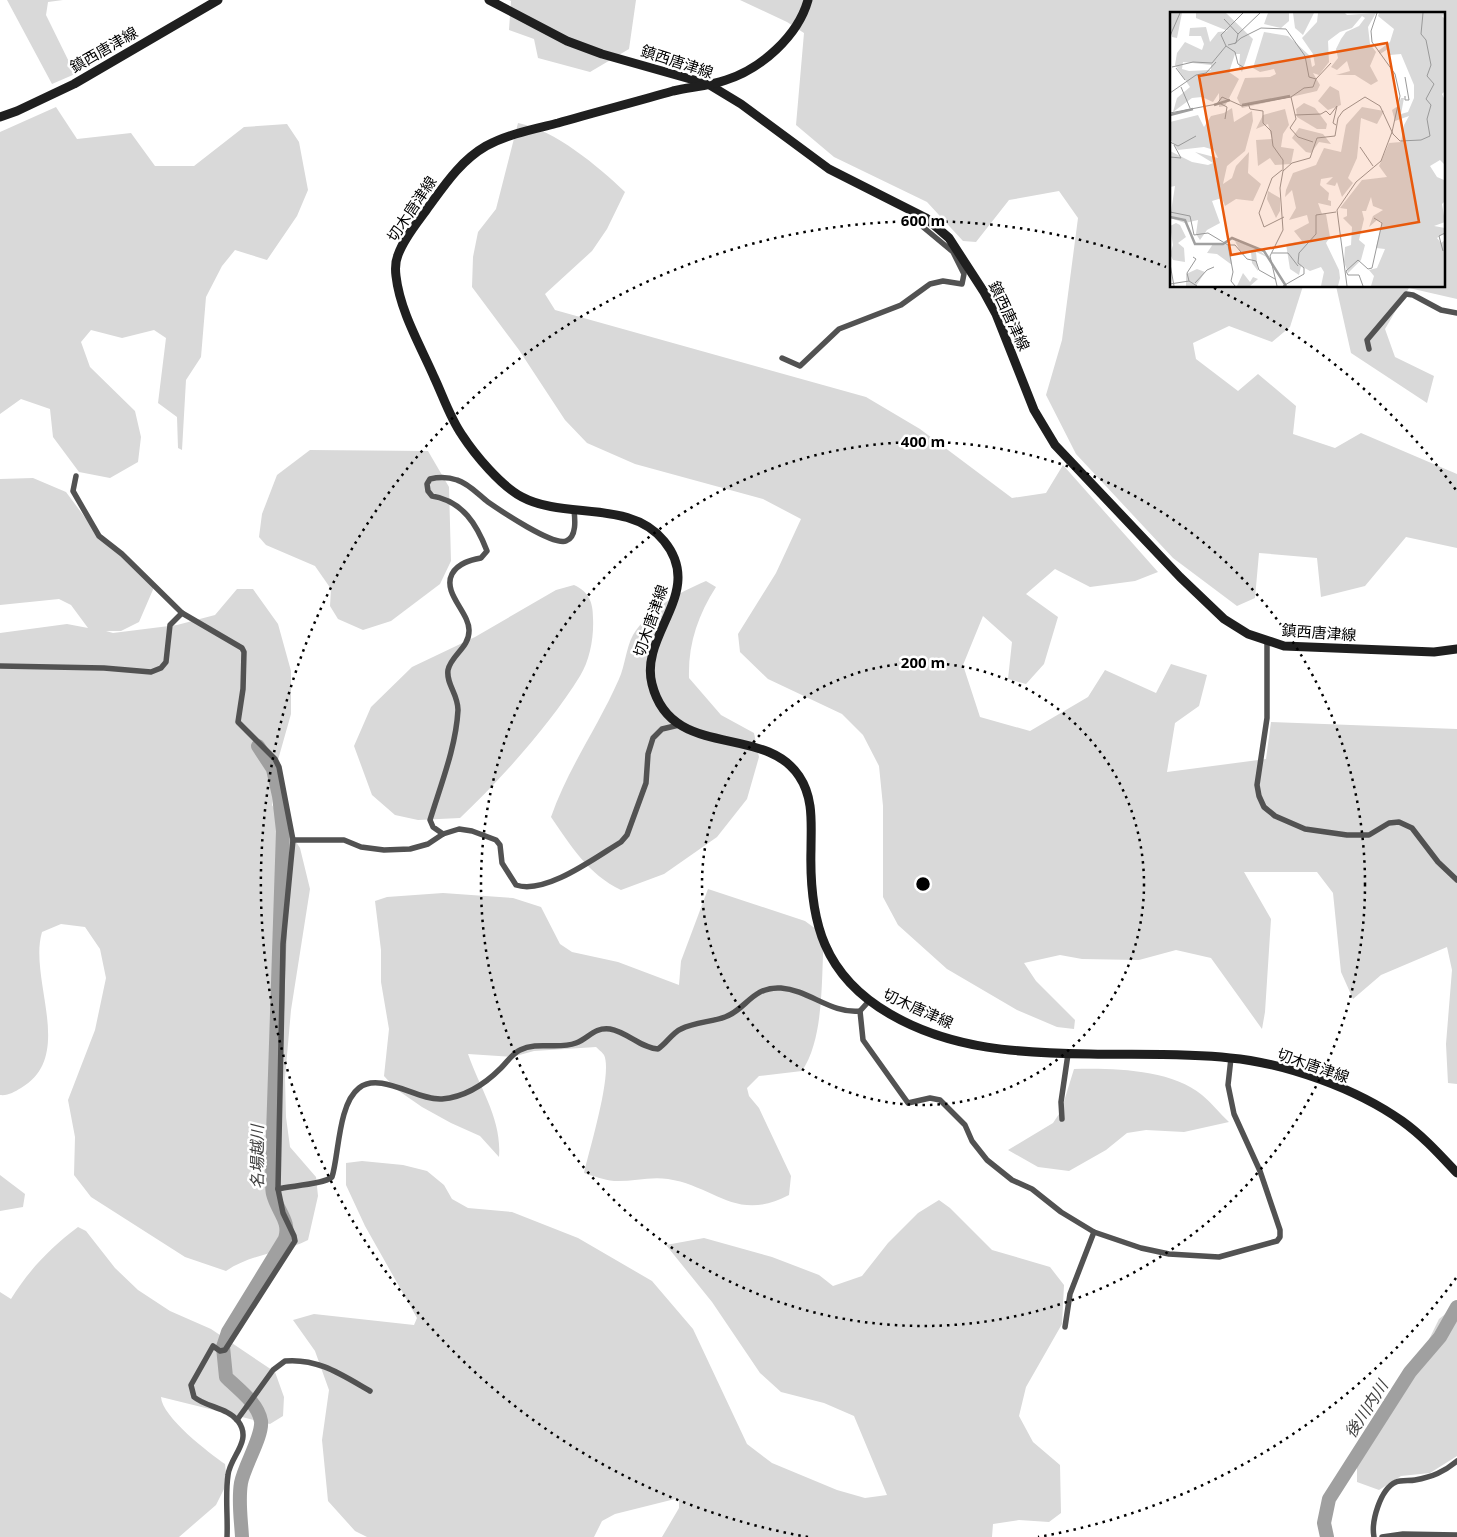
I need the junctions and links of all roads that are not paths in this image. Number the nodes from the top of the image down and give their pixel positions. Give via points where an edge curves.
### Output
1 (218, 0) edge
2 (489, 0) edge
3 (808, 0) edge
4 (708, 84) junction
5 (0, 117) edge
6 (926, 218) junction
7 (1457, 313) edge
8 (1369, 349) dead end
9 (782, 358) dead end
10 (76, 476) dead end
11 (574, 510) junction
12 (182, 612) junction
13 (1267, 642) junction
14 (1457, 649) edge
15 (0, 666) edge
16 (679, 725) junction
17 (443, 834) junction
18 (293, 840) junction
19 (1457, 880) edge
20 (869, 1002) junction
21 (860, 1011) junction
22 (1068, 1054) junction
23 (1231, 1058) junction
24 (1062, 1119) dead end
25 (1457, 1173) edge
26 (278, 1189) junction
27 (1094, 1232) junction
28 (1065, 1327) dead end
29 (370, 1391) dead end
30 (237, 1420) junction
31 (1457, 1461) edge
32 (1457, 1534) edge
33 (228, 1537) edge
34 (1374, 1537) edge
35 (1382, 1537) edge

1 - 5 main road, 鎮西唐津線 via 74,84
2 - 4 main road, 鎮西唐津線 via 567,41
3 - 4 main road, 切木唐津線 via 803,15 764,61 724,82
4 - 6 main road, 鎮西唐津線 via 829,168
4 - 11 main road, 切木唐津線 via 517,134 485,147 464,162 450,178 406,237 398,255 394,270 403,306 457,429 471,449 519,496
6 - 9 street via 923,227 952,252 964,274 962,284 942,281 930,284 901,305 839,328 800,366
6 - 13 main road, 鎮西唐津線 via 949,238 984,292 1034,410 1055,445 1204,602 1224,619
7 - 8 street via 1441,310 1406,294 1367,340
10 - 12 street via 73,491 99,536
11 - 16 main road, 切木唐津線 via 639,521 664,541 673,556 678,588 653,650 649,669 653,690 663,710
11 - 17 street via 572,538 565,542 554,541 496,508 458,480 439,477 430,479 427,484 432,496 458,506 478,527 487,551 481,558 466,561 452,574 453,594 470,628 466,644 449,665 448,674 458,697 455,737 430,820 433,827
12 - 15 street via 170,625 166,662 151,672
12 - 18 street via 244,652 238,722 279,767
13 - 14 main road, 鎮西唐津線 via 1312,649 1434,652
13 - 19 street via 1267,718 1257,785 1264,807 1275,816 1306,829 1347,835 1369,835 1389,823 1399,822 1412,828 1438,862
16 - 17 street via 662,729 653,738 646,783 627,835 621,842 548,882 534,887 516,885 502,863 496,840 458,829
16 - 20 main road, 切木唐津線 via 699,734 768,752 786,760 798,774 807,789 812,808 810,898 816,921 842,974
17 - 18 street via 428,844 410,849 369,848 344,840
18 - 26 street via 283,944
20 - 21 street
20 - 22 main road, 切木唐津線 via 899,1019 960,1043 1001,1051
21 - 26 street via 836,1009 780,988 751,996 736,1012 726,1017 681,1028 658,1049 608,1029 595,1030 578,1043 518,1050 484,1084 456,1096 432,1098 397,1087 366,1084 355,1091 344,1116 332,1177 323,1182
21 - 27 street via 863,1040 908,1103 930,1098 940,1100 965,1125 972,1141 988,1160 1012,1180 1032,1189
22 - 23 main road, 切木唐津線
22 - 24 street via 1061,1102
23 - 25 main road, 切木唐津線 via 1285,1069 1374,1103 1428,1142
23 - 27 street via 1228,1085 1234,1114 1260,1171 1280,1237 1277,1241 1219,1257 1169,1254
26 - 30 street via 283,1213 294,1236 293,1246 225,1350 213,1346 193,1378 191,1391 194,1397
27 - 28 street via 1070,1294
29 - 30 street via 323,1365 285,1361 273,1370
30 - 33 street via 243,1431 228,1474
31 - 34 street via 1443,1472 1396,1482 1387,1490 1374,1518
32 - 35 street

